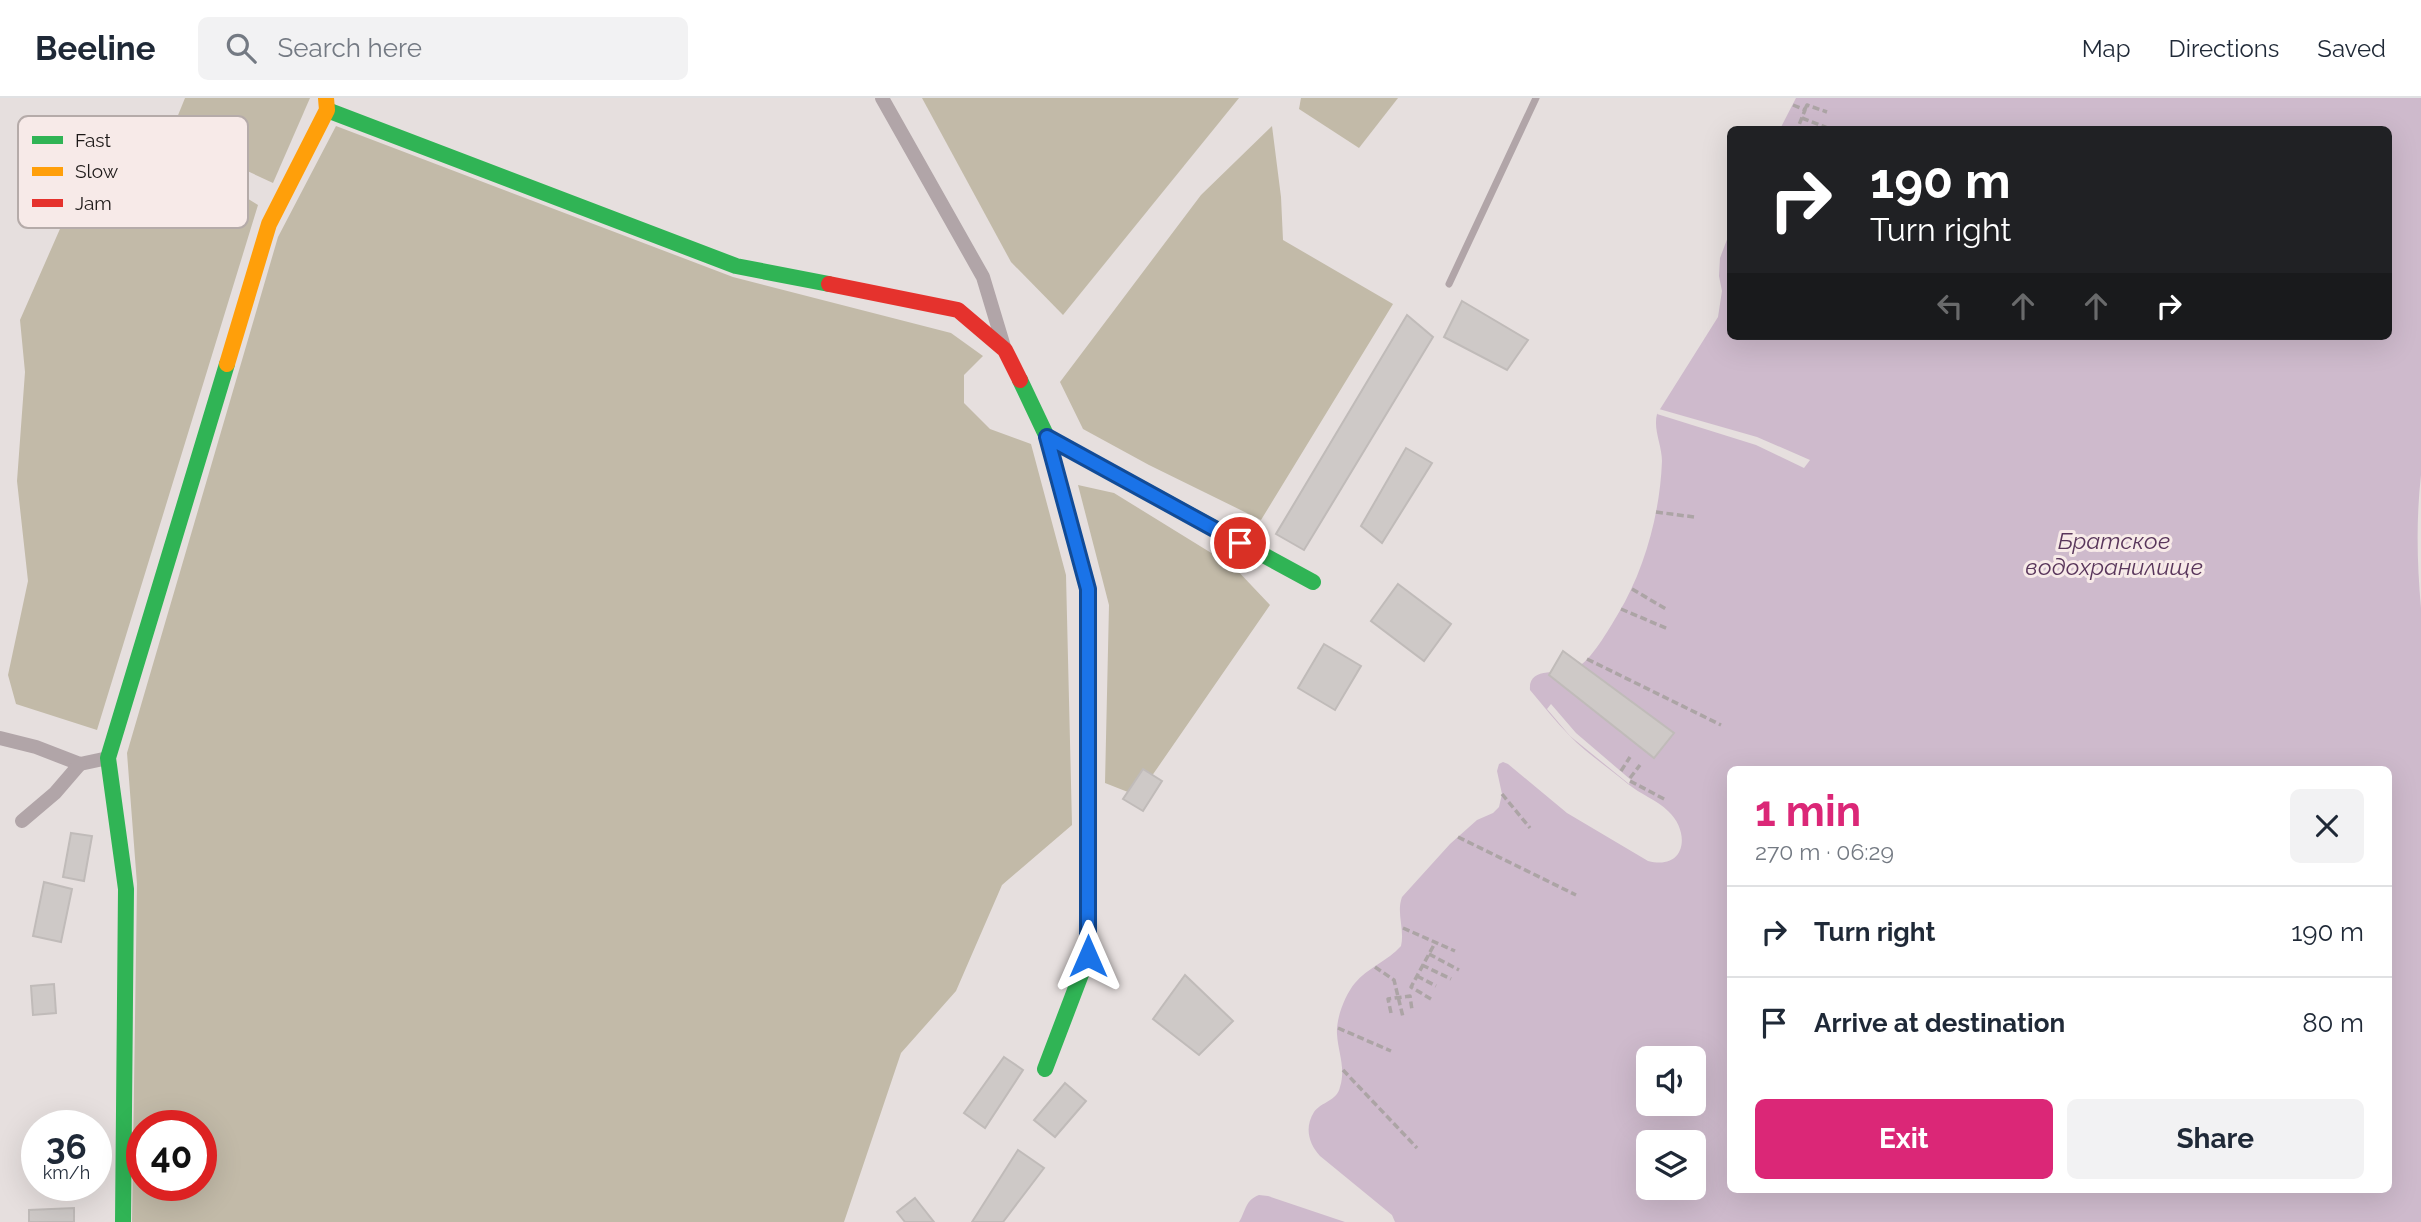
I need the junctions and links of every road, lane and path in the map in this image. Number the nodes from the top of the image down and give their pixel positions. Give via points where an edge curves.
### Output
1 (882, 98) edge
2 (1536, 98) edge
3 (326, 104) edge
4 (1793, 105) dead end
5 (1805, 110) junction
6 (1827, 112) dead end
7 (1802, 118) junction
8 (1799, 126) edge
9 (1822, 126) edge
10 (1448, 284) dead end
11 (1004, 350) junction
12 (1047, 437) junction
13 (1656, 512) dead end
14 (1695, 517) dead end
15 (1313, 582) dead end
16 (1632, 589) dead end
17 (1621, 609) dead end
18 (1666, 609) dead end
19 (1668, 629) dead end
20 (1587, 659) dead end
21 (1721, 725) dead end
22 (0, 738) edge
23 (1630, 757) dead end
24 (108, 758) junction
25 (80, 764) junction
26 (1640, 765) dead end
27 (1621, 771) dead end
28 (1502, 794) dead end
29 (1656, 795) junction
30 (1666, 800) dead end
31 (1653, 801) dead end
32 (22, 821) dead end
33 (1530, 828) dead end
34 (1458, 837) dead end
35 (1576, 895) dead end
36 (1403, 928) dead end
37 (1435, 943) junction
38 (1455, 951) dead end
39 (1429, 954) junction
40 (1422, 965) junction
41 (1375, 967) dead end
42 (1459, 970) dead end
43 (1417, 976) junction
44 (1451, 979) dead end
45 (1436, 986) dead end
46 (1399, 997) junction
47 (1431, 999) dead end
48 (1412, 1010) dead end
49 (1391, 1013) dead end
50 (1403, 1017) dead end
51 (1338, 1028) dead end
52 (1391, 1051) dead end
53 (1045, 1069) dead end
54 (1343, 1070) dead end
55 (1417, 1148) dead end
56 (123, 1222) edge

1 - 11 street via 983,277
2 - 10 lane
3 - 11 street via 736,266 958,310
3 - 24 street via 270,224
4 - 5 path
5 - 6 path via 1807,105
5 - 7 path
7 - 8 path
7 - 9 path
11 - 12 street
12 - 15 street
12 - 53 street via 1088,589 1088,956
13 - 14 path
16 - 18 path
17 - 19 path
20 - 21 path
22 - 25 street
23 - 27 path
24 - 25 street
24 - 56 street via 126,889
25 - 32 street
26 - 29 path via 1630,780
28 - 33 path
29 - 30 path
29 - 31 path
34 - 35 path
36 - 37 path
37 - 38 path
37 - 39 path
39 - 40 path
39 - 42 path
40 - 43 path
40 - 44 path
41 - 46 path via 1394,980
43 - 45 path
43 - 47 path via 1411,987
46 - 48 path via 1410,996
46 - 49 path via 1388,999
46 - 50 path
51 - 52 path
54 - 55 path

